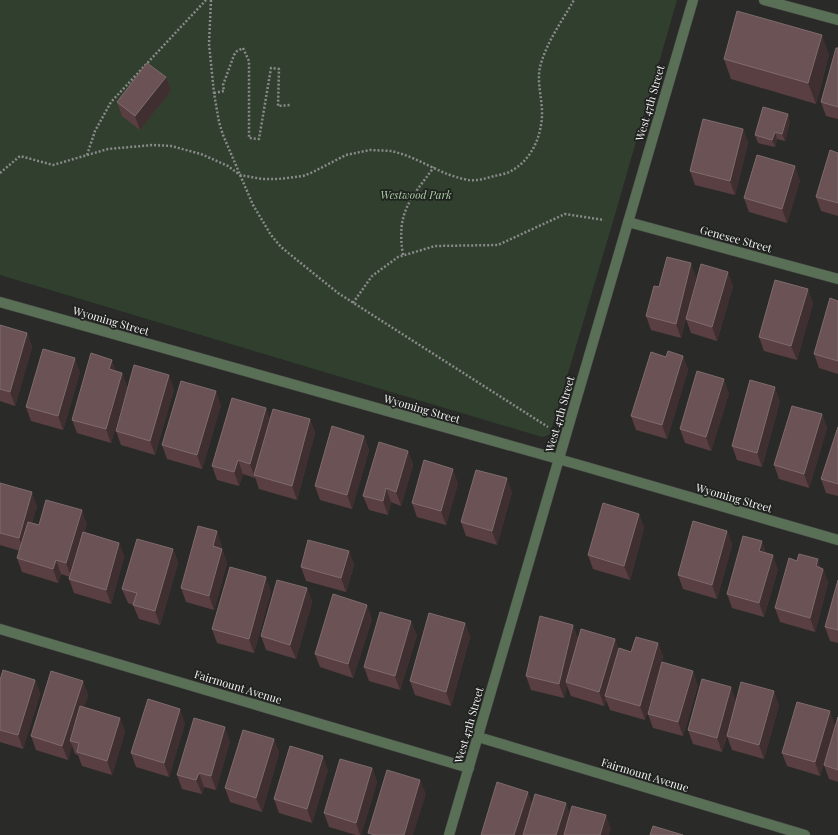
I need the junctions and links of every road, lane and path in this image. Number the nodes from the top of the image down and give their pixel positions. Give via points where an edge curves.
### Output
1 (206, 0) edge
2 (211, 0) edge
3 (574, 0) edge
4 (693, 0) edge
5 (764, 0) edge
6 (838, 20) edge
7 (214, 93) junction
8 (291, 105) dead end
9 (87, 155) junction
10 (434, 167) junction
11 (0, 173) edge
12 (240, 175) junction
13 (604, 220) dead end
14 (628, 222) junction
15 (403, 255) junction
16 (838, 279) edge
17 (0, 302) edge
18 (352, 303) junction
19 (552, 429) dead end
20 (560, 460) junction
21 (838, 540) edge
22 (0, 629) edge
23 (478, 737) junction
24 (469, 768) junction
25 (449, 835) edge
26 (805, 835) edge

1 - 9 path via 111,102 95,131
2 - 7 path via 209,44
3 - 10 path via 544,55 538,80 541,125 525,162 511,172 474,180 459,178
4 - 14 street, West 47th Street
5 - 6 street
7 - 8 path via 224,91 223,85 234,55 244,48 249,61 249,138 259,139 271,68 279,69 278,106
7 - 12 path via 219,122
9 - 11 path via 53,165 20,156
9 - 12 path via 128,146 171,146 201,154 228,166
10 - 12 path via 392,151 370,150 346,155 313,172 294,178
10 - 15 path via 406,209 400,230
12 - 18 path via 260,219 281,247
13 - 15 path via 565,214 498,245 435,246
14 - 16 street, Genesee Street
14 - 20 street, West 47th Street
15 - 18 path via 372,276
17 - 20 street, Wyoming Street
18 - 19 path
20 - 21 street, Wyoming Street
20 - 23 street, West 47th Street
22 - 24 street, Fairmount Avenue
23 - 24 street, West 47th Street
23 - 26 street, Fairmount Avenue
24 - 25 street, West 47th Street

